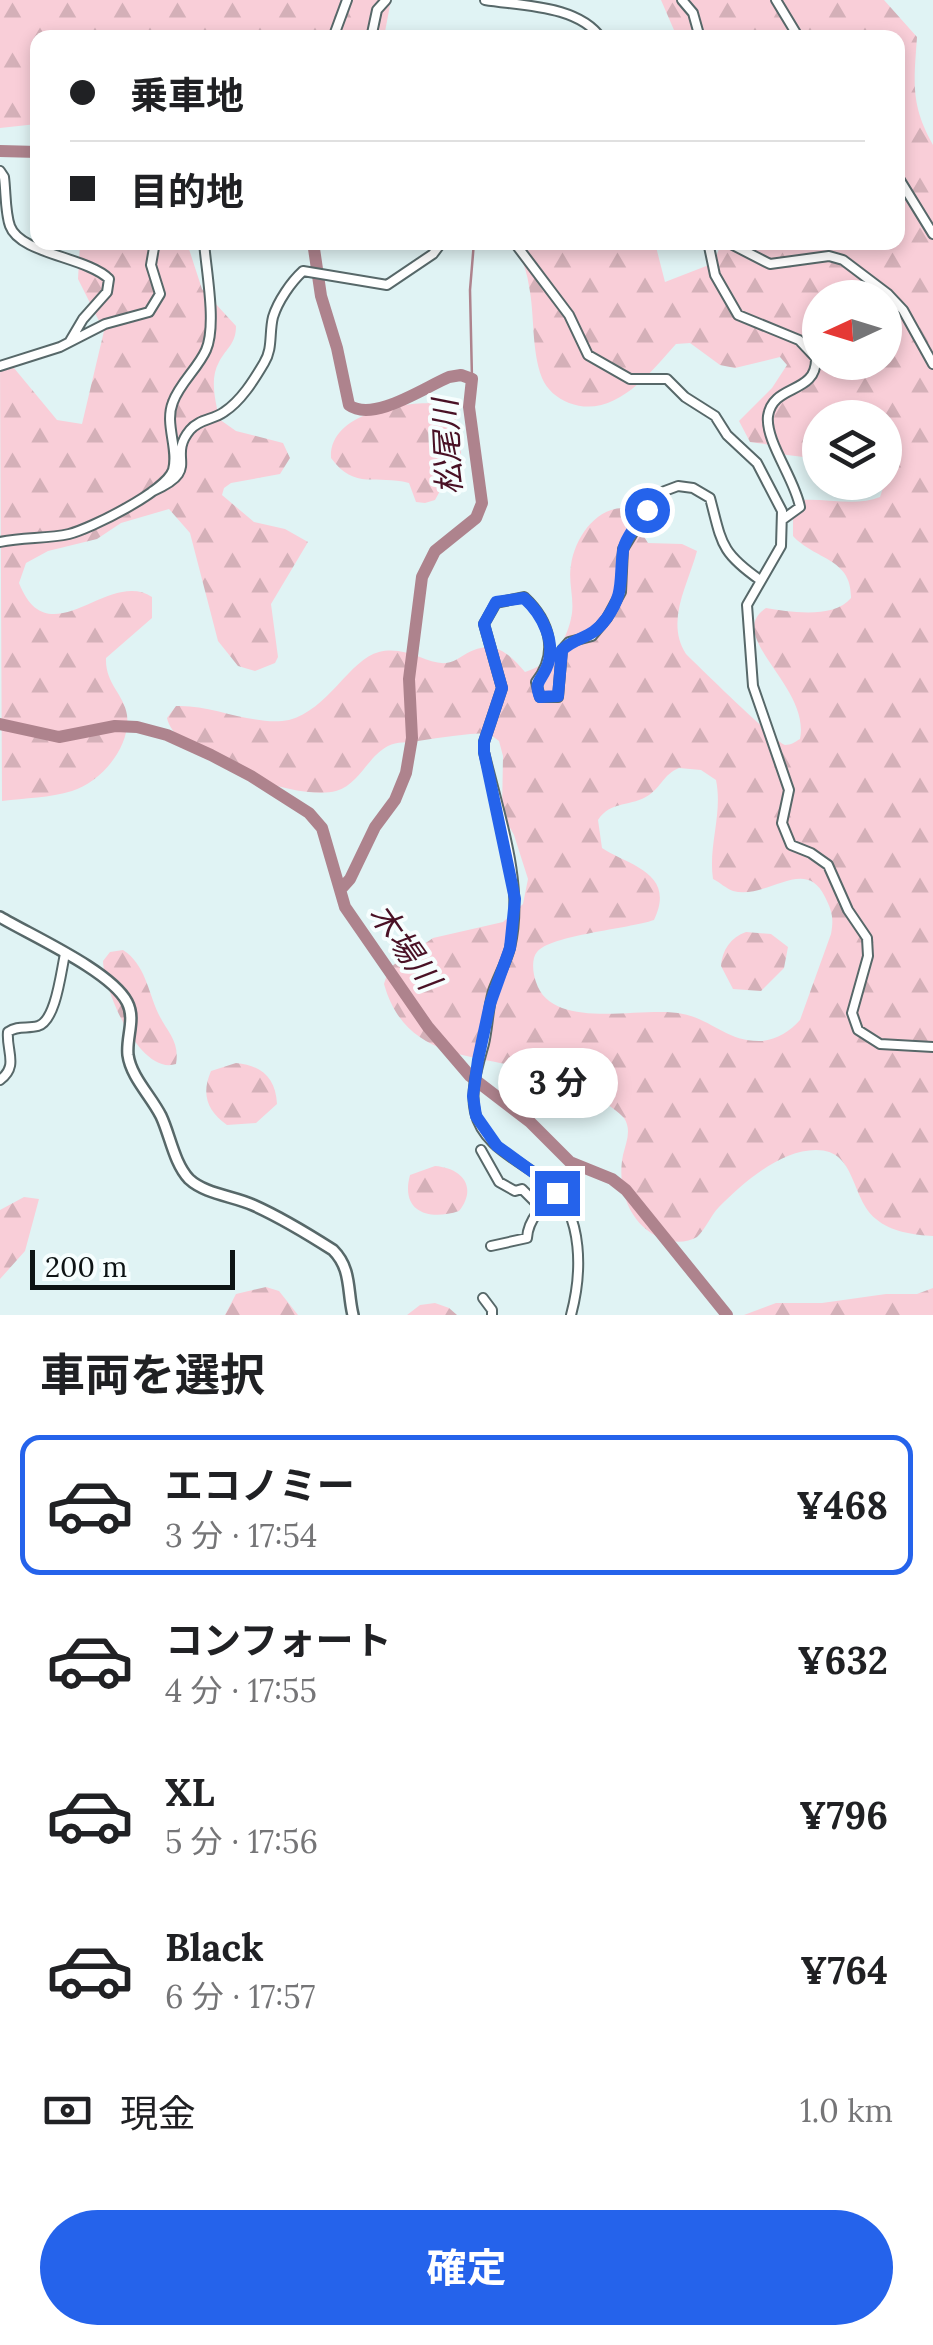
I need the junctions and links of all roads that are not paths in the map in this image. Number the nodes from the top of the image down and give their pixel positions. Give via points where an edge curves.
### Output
1 (347, 0) edge
2 (386, 0) edge
3 (484, 0) edge
4 (682, 0) edge
5 (776, 0) edge
6 (336, 30) edge
7 (373, 30) edge
8 (595, 30) edge
9 (698, 30) edge
10 (794, 30) edge
11 (0, 171) edge
12 (905, 188) edge
13 (933, 234) edge
14 (30, 244) edge
15 (45, 250) edge
16 (154, 250) edge
17 (205, 250) edge
18 (436, 250) edge
19 (520, 250) edge
20 (710, 250) edge
21 (743, 250) edge
22 (70, 342) junction
23 (933, 364) edge
24 (0, 366) edge
25 (153, 490) junction
26 (782, 520) junction
27 (0, 542) edge
28 (760, 580) junction
29 (0, 917) edge
30 (66, 954) junction
31 (933, 1047) edge
32 (0, 1080) edge
33 (482, 1150) dead end
34 (557, 1193) junction
35 (540, 1208) junction
36 (491, 1246) dead end
37 (483, 1298) dead end
38 (353, 1315) edge
39 (492, 1315) edge
40 (571, 1315) edge

1 - 6 street
2 - 7 street
3 - 8 street via 570,15
4 - 9 street
5 - 10 street
11 - 14 street via 10,226
12 - 13 street
15 - 22 street via 89,266 110,285
16 - 22 street via 160,294 155,307
17 - 25 street via 210,335 173,400 174,468
18 - 25 street via 387,285 303,271 273,317 267,360 237,402 190,430 181,448 182,472
19 - 26 street via 569,315 588,355 630,380 668,379 715,416 757,463
20 - 26 street via 715,275 738,315 800,340 816,358 810,380 786,392 768,416 800,507
21 - 23 street via 770,264 843,260 903,310
22 - 24 street
25 - 27 street via 68,535
26 - 28 street via 781,546
28 - 31 street via 747,605 753,686 789,790 782,823 791,845 828,865 867,938 852,1014 858,1030 880,1044
28 - 34 street via 723,548 710,498 678,486 662,492 629,536 621,592 607,618 592,636 562,650 558,696 540,697 537,690 550,650 543,616 524,598 496,602 484,624 502,688 484,752 515,899 510,948 490,1004 473,1096 476,1116 497,1146
29 - 30 street
30 - 32 street via 50,1018 8,1032 12,1062
30 - 38 street via 107,980 129,1004 132,1070 190,1180 333,1250 348,1274
33 - 35 street via 499,1182 514,1192 522,1189
34 - 35 street
34 - 40 street via 577,1246
35 - 36 street via 527,1238
37 - 39 street

